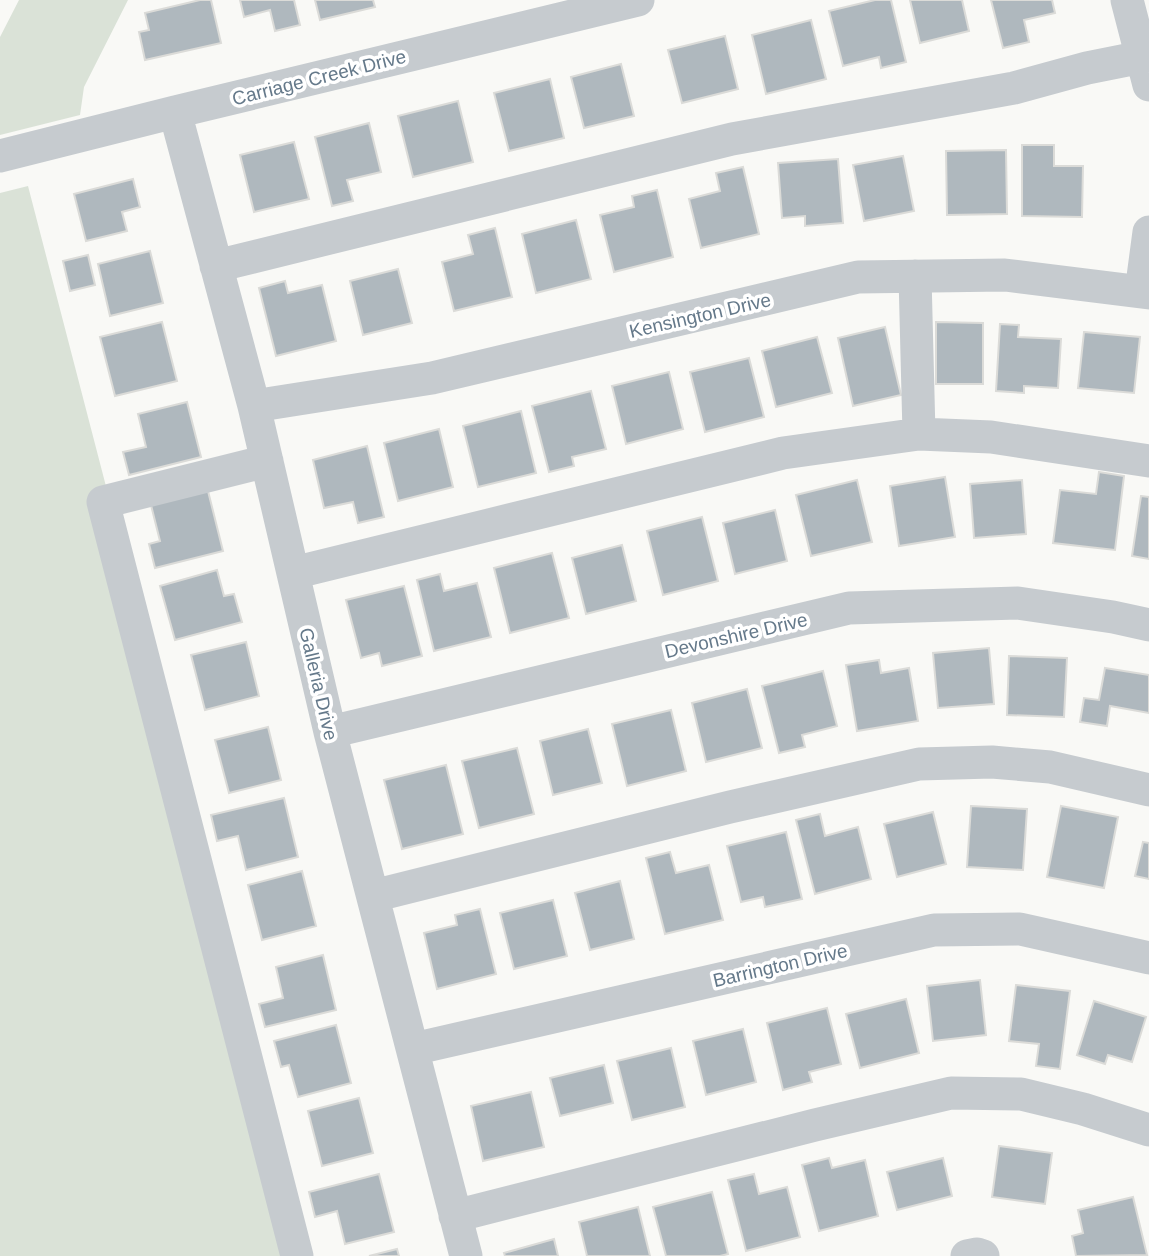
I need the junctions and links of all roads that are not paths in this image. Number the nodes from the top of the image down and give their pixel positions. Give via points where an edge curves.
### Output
1 (638, 0) edge
2 (1127, 0) edge
3 (1145, 71) edge
4 (175, 112) junction
5 (0, 156) edge
6 (1149, 232) edge
7 (216, 266) junction
8 (915, 276) junction
9 (1145, 292) edge
10 (254, 406) junction
11 (919, 434) junction
12 (267, 461) junction
13 (1149, 461) edge
14 (293, 573) junction
15 (1149, 625) edge
16 (330, 732) junction
17 (1149, 790) edge
18 (373, 896) junction
19 (1149, 958) edge
20 (413, 1049) junction
21 (1149, 1130) edge
22 (455, 1216) junction
23 (298, 1256) edge
24 (466, 1256) edge
25 (967, 1256) edge
26 (984, 1256) edge

1 - 4 street, Carriage Creek Drive
2 - 3 street
3 - 7 street via 1087,68 1014,88 732,139
4 - 5 street, Carriage Creek Drive
4 - 7 street, Galleria Drive
6 - 9 street
7 - 10 street, Galleria Drive
8 - 9 street, Kensington Drive via 1005,275
8 - 10 street, Kensington Drive via 858,277 432,378
8 - 11 street
10 - 12 street, Galleria Drive
11 - 13 street via 991,437
11 - 14 street via 783,453
12 - 14 street, Galleria Drive
12 - 23 street via 103,502
14 - 16 street, Galleria Drive
15 - 16 street, Devonshire Drive via 1018,603 849,608
16 - 18 street, Galleria Drive
17 - 18 street via 1050,766 919,764
18 - 20 street, Galleria Drive
19 - 20 street, Barrington Drive via 1020,929 934,930
20 - 22 street, Galleria Drive
21 - 22 street via 1021,1094 951,1093
22 - 24 street, Galleria Drive
25 - 26 street

